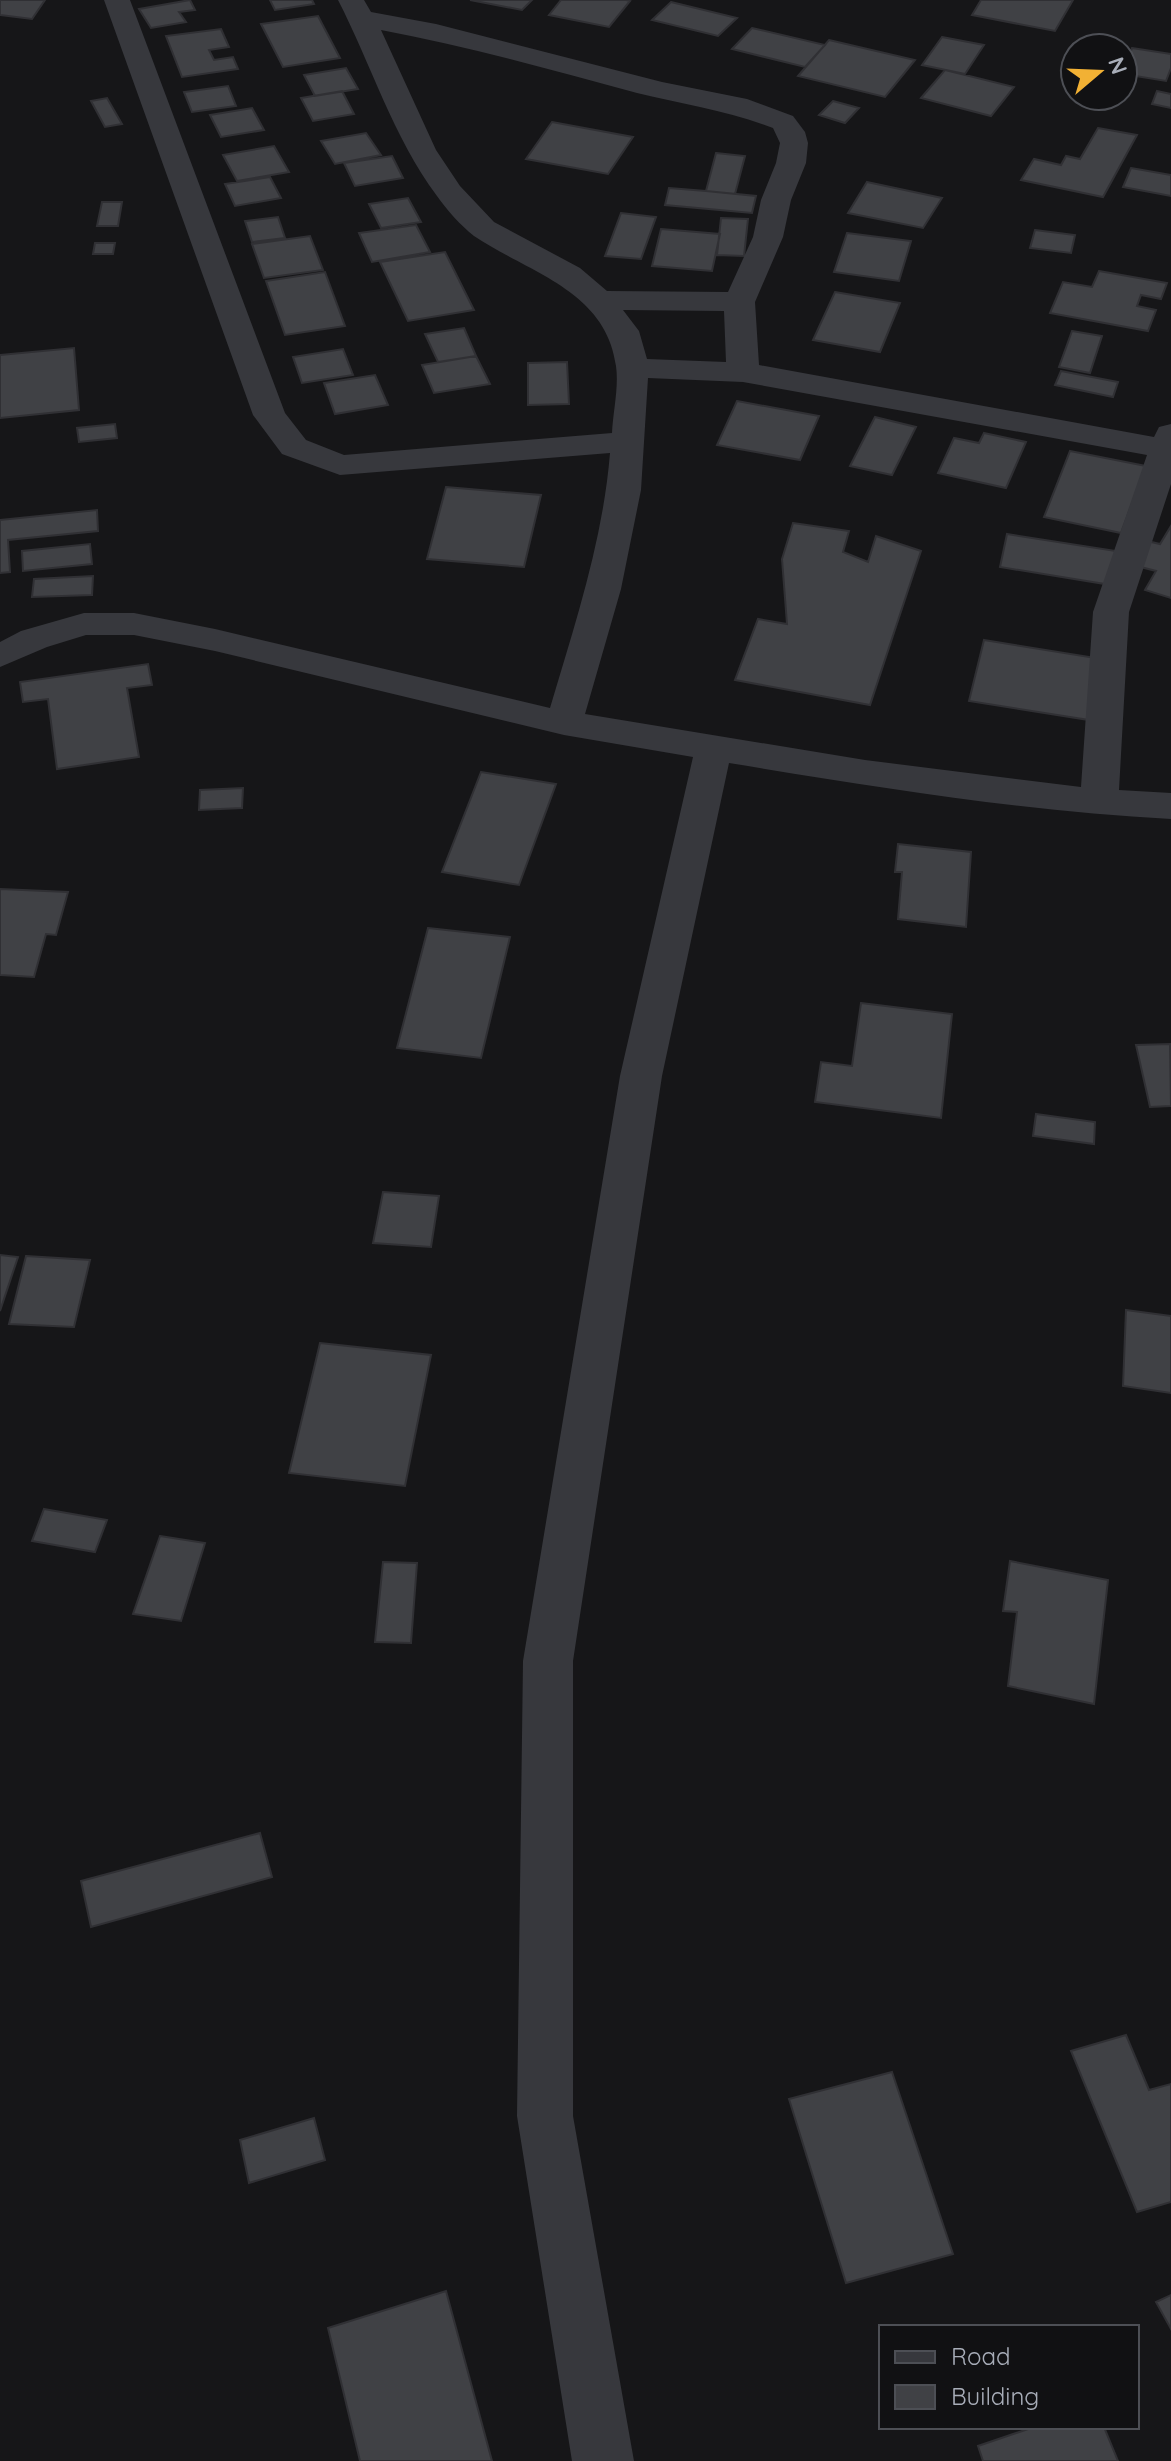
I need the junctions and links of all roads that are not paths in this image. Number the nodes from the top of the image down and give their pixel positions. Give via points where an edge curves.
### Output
1 (117, 0) edge
2 (355, 9) edge
3 (599, 300) junction
4 (739, 302) junction
5 (633, 368) junction
6 (743, 372) junction
7 (626, 442) junction
8 (1169, 442) edge
9 (0, 656) edge
10 (564, 723) junction
11 (713, 749) junction
12 (1099, 802) junction
13 (1171, 806) edge
14 (603, 2461) edge

1 - 7 street via 269,415 294,447 340,465
2 - 3 street via 421,150 449,192 483,228 569,275
2 - 4 street via 747,108 783,122 794,143 791,163 768,237
3 - 4 street
3 - 5 street via 623,331
4 - 6 street
5 - 6 street
5 - 7 street
6 - 8 street
7 - 10 street via 624,490 603,589
8 - 12 street via 1111,612
9 - 10 street via 84,624 134,624
10 - 11 street
11 - 12 street
11 - 14 street via 641,1076 548,1661 545,2116
12 - 13 street

